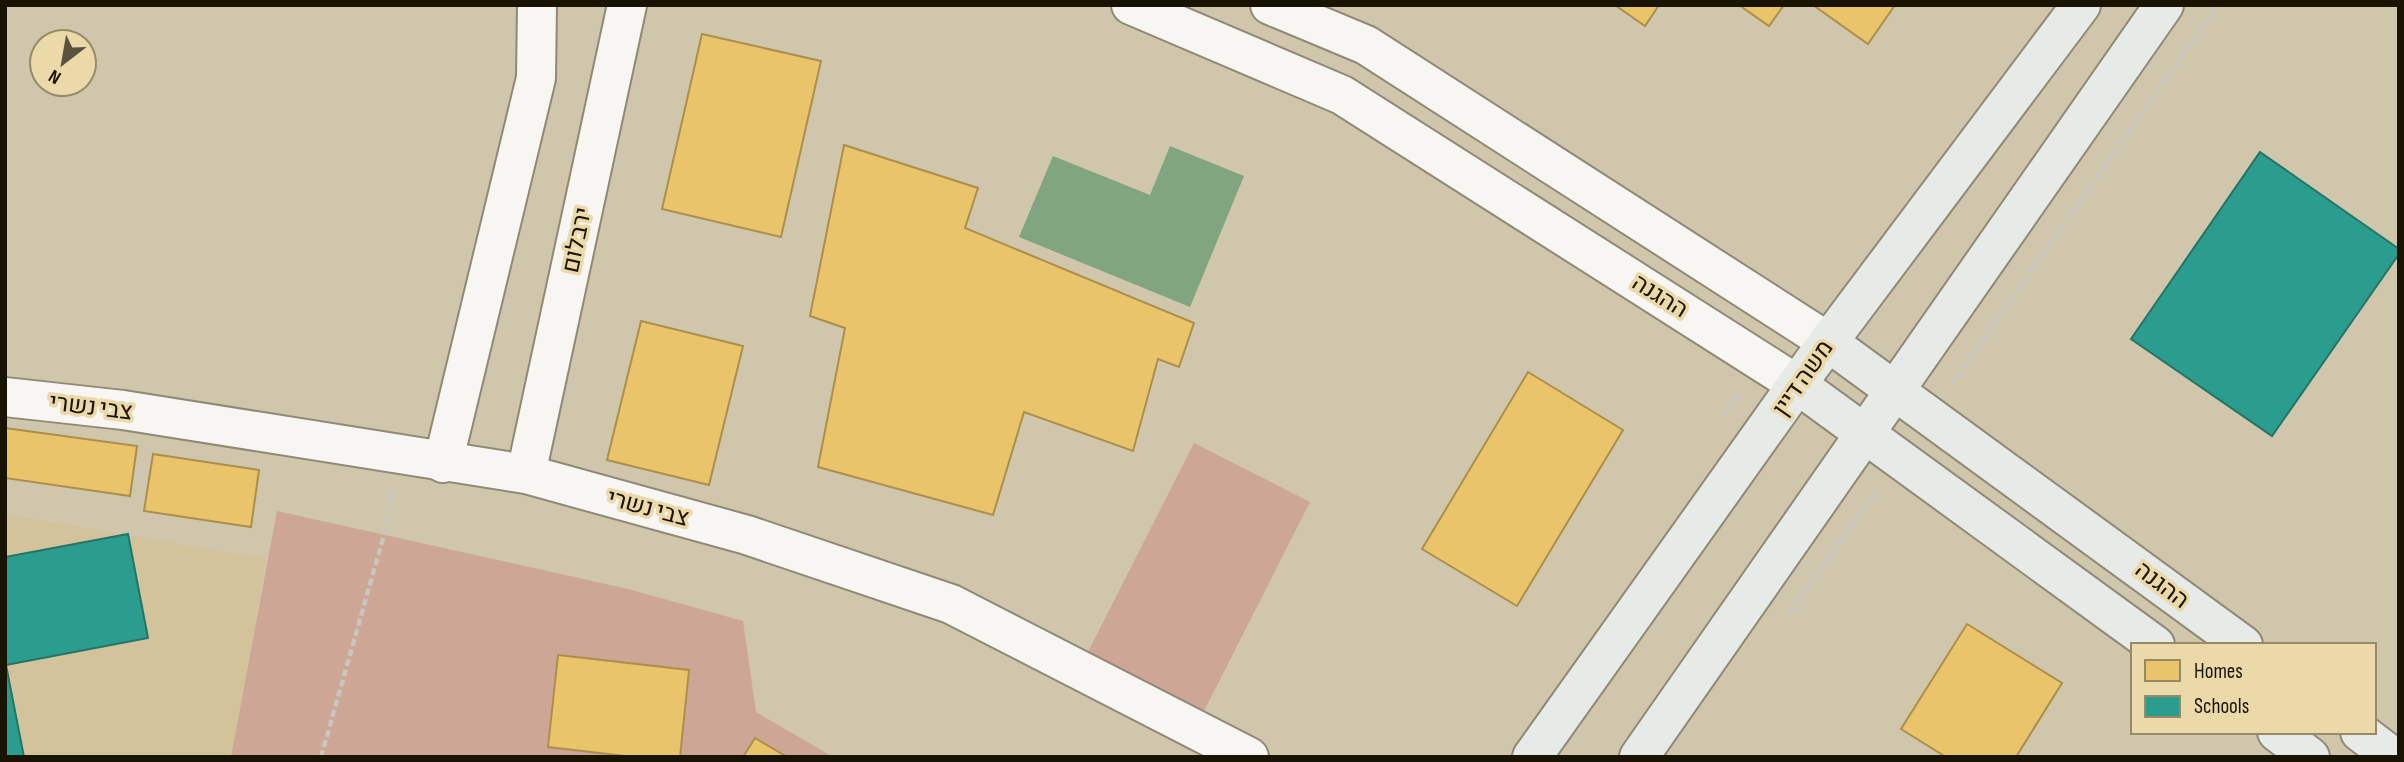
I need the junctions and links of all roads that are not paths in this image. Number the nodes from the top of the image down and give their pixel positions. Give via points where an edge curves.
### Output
1 (537, 5) edge
2 (627, 5) edge
3 (1130, 5) edge
4 (1270, 5) edge
5 (2081, 5) edge
6 (2164, 5) edge
7 (1828, 342) junction
8 (1798, 385) junction
9 (1895, 389) junction
10 (5, 397) edge
11 (1865, 433) junction
12 (443, 463) junction
13 (526, 474) junction
14 (2152, 643) edge
15 (2239, 643) edge
16 (2280, 734) edge
17 (2363, 734) edge
18 (1249, 757) edge
19 (1532, 757) edge
20 (1639, 757) edge
21 (2310, 757) edge
22 (2393, 757) edge

1 - 12 street via 536,78
2 - 13 street, ירבלום
3 - 8 street, ההגנה via 1342,95
4 - 7 street, ההגנה via 1366,45
5 - 7 street, משה דיין
6 - 9 street
7 - 8 street, משה דיין
7 - 9 street, ההגנה
8 - 11 street, ההגנה
8 - 19 street, משה דיין
9 - 11 street
9 - 15 street, ההגנה
10 - 12 street, צבי נשרי via 123,410
11 - 14 street, ההגנה
11 - 20 street
12 - 13 street, צבי נשרי
13 - 18 street, צבי נשרי via 747,535 951,604
16 - 21 street
17 - 22 street

